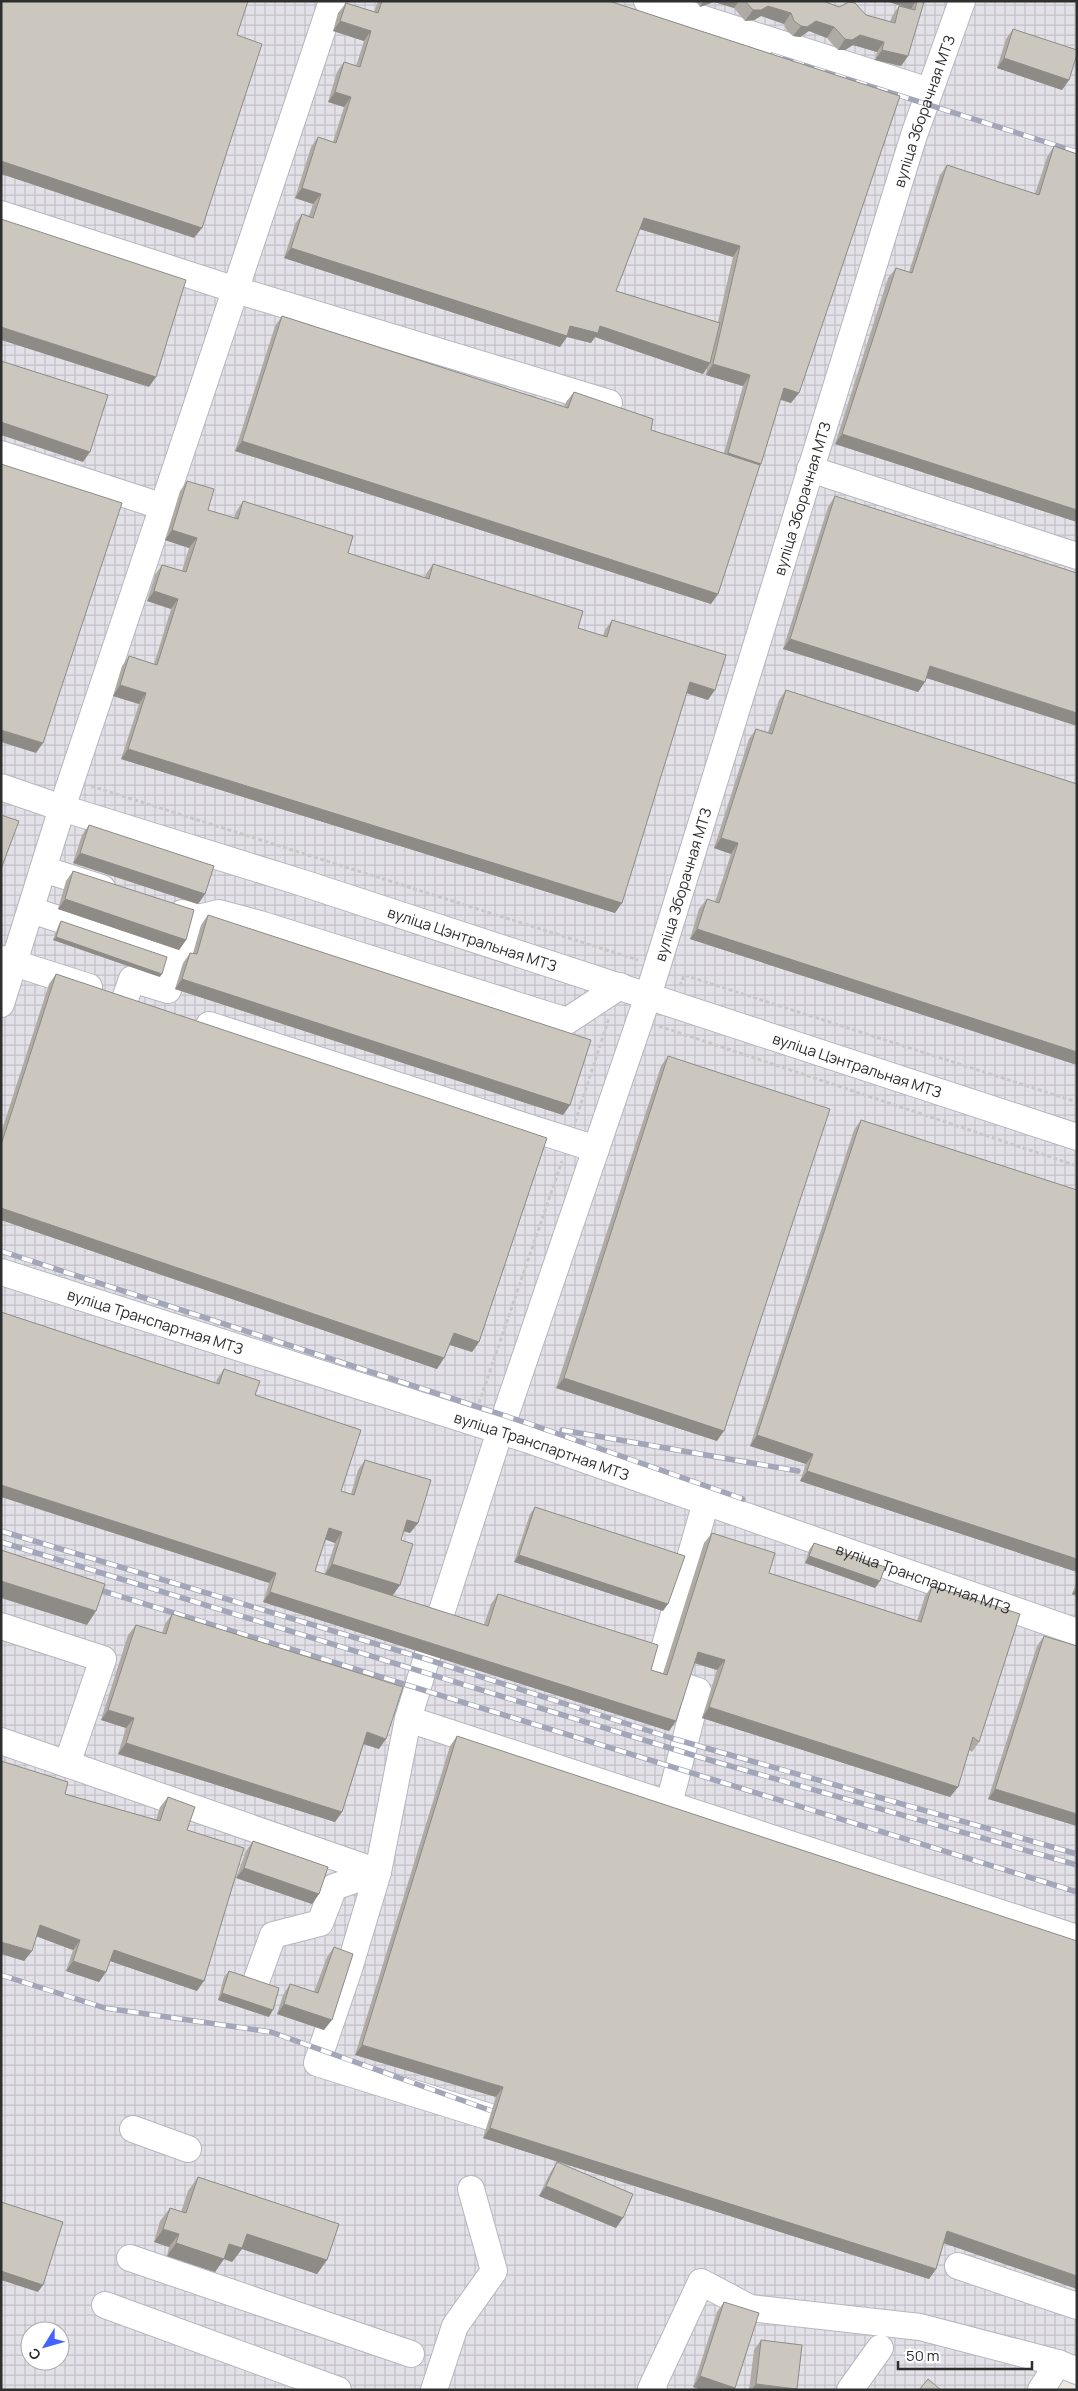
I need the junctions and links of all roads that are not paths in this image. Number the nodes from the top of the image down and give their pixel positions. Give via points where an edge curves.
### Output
1 (332, 1) edge
2 (647, 1) edge
3 (962, 1) edge
4 (929, 91) junction
5 (1, 214) edge
6 (236, 290) junction
7 (609, 403) edge
8 (1, 454) edge
9 (810, 469) junction
10 (164, 507) junction
11 (1077, 556) edge
12 (1, 787) edge
13 (62, 808) junction
14 (43, 869) junction
15 (125, 895) edge
16 (162, 906) edge
17 (31, 910) junction
18 (198, 918) junction
19 (177, 958) junction
20 (8, 961) edge
21 (620, 986) junction
22 (648, 996) junction
23 (125, 999) junction
24 (1, 1004) edge
25 (1077, 1137) edge
26 (596, 1149) junction
27 (1, 1272) edge
28 (500, 1431) junction
29 (706, 1502) junction
30 (438, 1623) edge
31 (1, 1626) edge
32 (1077, 1632) edge
33 (428, 1654) edge
34 (408, 1719) junction
35 (1, 1741) edge
36 (67, 1764) junction
37 (669, 1804) junction
38 (378, 1872) junction
39 (1077, 1938) edge
40 (257, 1979) edge
41 (490, 2117) dead end
42 (132, 2129) dead end
43 (188, 2149) dead end
44 (471, 2188) dead end
45 (130, 2258) dead end
46 (958, 2266) dead end
47 (105, 2305) dead end
48 (1077, 2306) edge
49 (880, 2348) dead end
50 (411, 2354) dead end
51 (1067, 2367) edge
52 (338, 2390) edge
53 (434, 2390) edge
54 (654, 2390) edge
55 (850, 2390) edge
56 (1041, 2390) edge

1 - 6 lane
2 - 4 lane
3 - 4 lane, вуліца Зборачная МТЗ
4 - 9 lane, вуліца Зборачная МТЗ
5 - 6 lane
6 - 7 lane
6 - 10 lane
8 - 10 lane
9 - 11 lane
9 - 22 lane, вуліца Зборачная МТЗ
10 - 13 lane
12 - 13 lane, вуліца Цэнтральная МТЗ
13 - 14 lane
13 - 21 lane, вуліца Цэнтральная МТЗ
14 - 15 lane
14 - 17 lane
16 - 18 lane
17 - 19 lane
17 - 20 lane
18 - 19 lane via 187,960
18 - 21 lane via 219,913 260,924 567,1021
19 - 23 lane via 168,990 132,979
20 - 23 lane
20 - 24 lane
21 - 22 lane, вуліца Цэнтральная МТЗ
22 - 25 lane, вуліца Цэнтральная МТЗ via 670,1017
22 - 26 lane, вуліца Зборачная МТЗ
23 - 26 lane
26 - 28 lane, вуліца Зборачная МТЗ
27 - 28 lane, вуліца Транспартная МТЗ
28 - 29 lane, вуліца Транспартная МТЗ
28 - 30 lane, вуліца Зборачная МТЗ
29 - 32 lane, вуліца Транспартная МТЗ
29 - 37 lane via 656,1677 698,1691
31 - 36 lane via 103,1659
33 - 34 lane
34 - 37 lane
34 - 38 lane
35 - 36 lane
36 - 38 lane
37 - 39 lane
38 - 40 lane via 334,1887 320,1923 273,1935
38 - 41 lane via 317,2063
42 - 43 lane
44 - 53 lane via 494,2271 455,2326
45 - 50 lane
46 - 48 lane
47 - 52 lane
49 - 55 lane
51 - 54 lane via 920,2327 750,2308 701,2282 651,2389
51 - 56 lane

